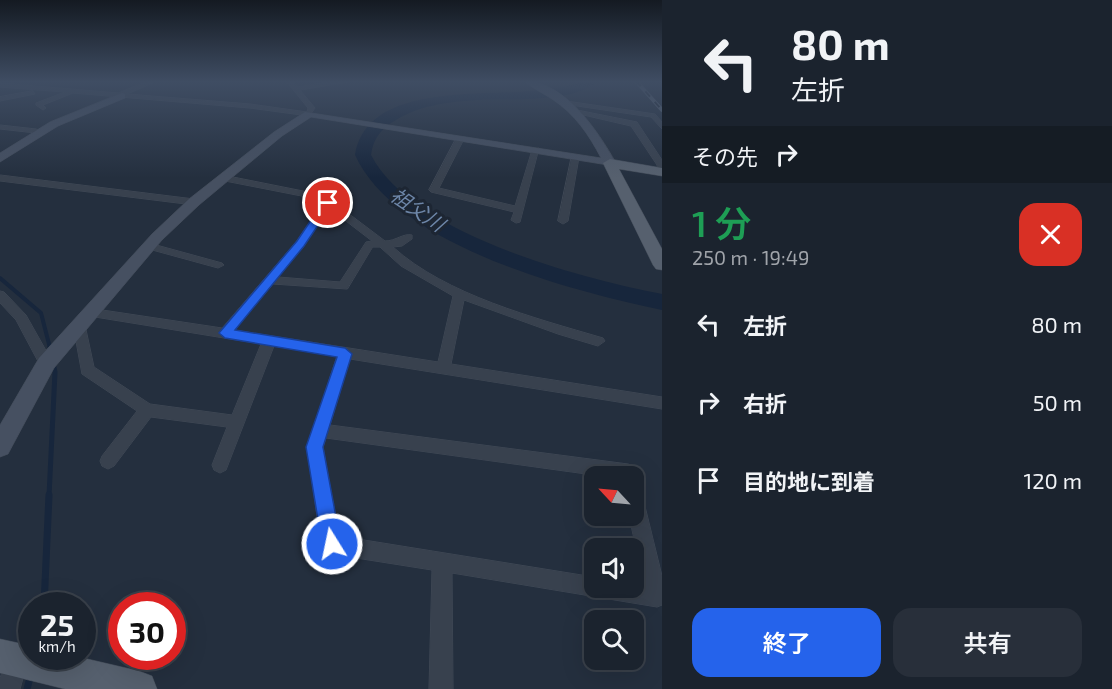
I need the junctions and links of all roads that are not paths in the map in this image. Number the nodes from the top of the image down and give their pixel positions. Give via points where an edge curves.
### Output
1 (79, 113) edge
2 (300, 113) edge
3 (578, 113) edge
4 (582, 113) edge
5 (641, 113) edge
6 (309, 114) junction
7 (0, 127) edge
8 (662, 127) edge
9 (36, 131) dead end
10 (460, 139) junction
11 (536, 150) junction
12 (575, 157) junction
13 (0, 158) edge
14 (610, 163) junction
15 (662, 172) edge
16 (0, 178) edge
17 (223, 178) junction
18 (194, 202) junction
19 (328, 203) junction
20 (563, 221) dead end
21 (408, 237) dead end
22 (383, 244) junction
23 (149, 246) junction
24 (662, 264) edge
25 (218, 265) dead end
26 (270, 279) junction
27 (459, 294) junction
28 (0, 295) edge
29 (84, 319) junction
30 (225, 333) junction
31 (598, 340) dead end
32 (268, 342) junction
33 (345, 354) junction
34 (46, 363) junction
35 (443, 369) junction
36 (662, 402) edge
37 (147, 410) junction
38 (237, 422) junction
39 (320, 430) junction
40 (0, 447) edge
41 (108, 461) dead end
42 (220, 465) dead end
43 (584, 466) edge
44 (644, 541) edge
45 (442, 562) junction
46 (584, 585) edge
47 (644, 595) edge
48 (8, 668) edge
49 (139, 689) edge
50 (441, 689) edge

1 - 13 street
2 - 6 street
3 - 14 street via 594,132
4 - 15 street via 634,124
5 - 8 street via 653,115
6 - 10 street
6 - 17 street
7 - 9 street
10 - 11 street
10 - 11 street via 434,190 517,215
11 - 12 street
12 - 14 street
12 - 20 street
14 - 15 main road
14 - 24 main road
16 - 18 street
17 - 18 street
17 - 19 street via 325,198
18 - 23 street
19 - 22 street
19 - 26 street
21 - 22 street via 398,244
22 - 26 street via 370,244 343,286
22 - 27 street via 405,264
23 - 25 street
23 - 29 street
26 - 30 street
27 - 31 street
27 - 35 street
28 - 34 street via 21,318
29 - 30 street
29 - 34 street
29 - 37 street via 87,370
30 - 32 street
32 - 33 street
32 - 38 street
33 - 35 street
33 - 39 street
34 - 40 street
35 - 36 street
37 - 38 street
37 - 41 street
38 - 42 street
39 - 43 street
39 - 45 street via 315,447 332,544
44 - 47 street via 657,597
45 - 46 street
45 - 50 street
48 - 49 main road

